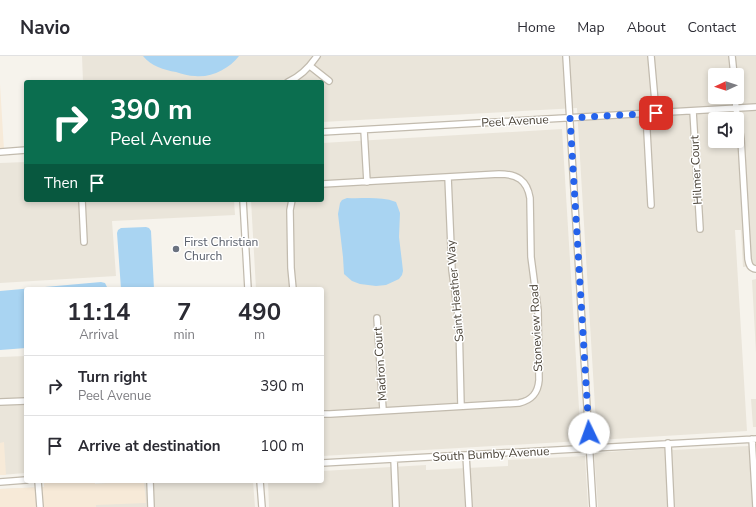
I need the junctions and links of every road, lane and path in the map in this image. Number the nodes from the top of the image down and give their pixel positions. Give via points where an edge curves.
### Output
1 (317, 56) edge
2 (566, 56) edge
3 (651, 56) edge
4 (732, 56) edge
5 (310, 66) junction
6 (733, 68) edge
7 (292, 80) edge
8 (329, 81) dead end
9 (736, 104) edge
10 (756, 107) edge
11 (736, 108) junction
12 (693, 110) junction
13 (656, 113) junction
14 (646, 114) junction
15 (570, 118) junction
16 (364, 130) junction
17 (324, 132) edge
18 (24, 150) edge
19 (0, 152) edge
20 (448, 177) junction
21 (367, 182) junction
22 (324, 184) edge
23 (82, 202) edge
24 (243, 202) edge
25 (292, 202) edge
26 (651, 205) dead end
27 (700, 229) dead end
28 (84, 242) dead end
29 (754, 268) edge
30 (248, 287) edge
31 (293, 287) edge
32 (377, 318) dead end
33 (24, 401) edge
34 (0, 402) edge
35 (461, 406) junction
36 (383, 410) junction
37 (324, 414) edge
38 (754, 439) edge
39 (668, 444) junction
40 (590, 448) junction
41 (466, 455) junction
42 (394, 459) junction
43 (324, 463) edge
44 (24, 480) edge
45 (0, 482) edge
46 (38, 483) edge
47 (150, 483) edge
48 (260, 483) edge
49 (40, 507) edge
50 (151, 507) edge
51 (262, 507) edge
52 (396, 507) edge
53 (469, 507) edge
54 (593, 507) edge
55 (671, 507) edge
56 (756, 507) edge

1 - 5 street
2 - 15 street
3 - 13 street
4 - 6 street
5 - 7 street
5 - 8 street
9 - 11 street
10 - 11 street, Peel Avenue
11 - 12 street, Peel Avenue
11 - 29 street via 741,139 748,260 749,265
12 - 13 street, Peel Avenue
12 - 27 street, Hilmer Court
13 - 14 street, Peel Avenue
14 - 15 street, Peel Avenue
14 - 26 street
15 - 16 street, Peel Avenue
15 - 40 street
16 - 17 street, Peel Avenue
16 - 21 street
18 - 19 street
20 - 21 street, Stoneview Road
20 - 35 street, Saint Heather Way via 452,270 459,323
20 - 35 street, Stoneview Road via 507,174 525,184 530,198 531,257 538,310 539,386 536,392 531,398 519,403
21 - 22 street, Stoneview Road
23 - 28 street
24 - 30 street
25 - 31 street
32 - 36 street, Madron Court
33 - 34 street
35 - 36 street, Stoneview Road
36 - 37 street, Stoneview Road
38 - 39 street, South Bumby Avenue
38 - 56 street
39 - 40 street, South Bumby Avenue
39 - 55 street
40 - 41 street, South Bumby Avenue
40 - 54 street
41 - 42 street, South Bumby Avenue
41 - 53 street
42 - 43 street, South Bumby Avenue
42 - 52 street
44 - 45 street
46 - 49 street
47 - 50 street
48 - 51 street

